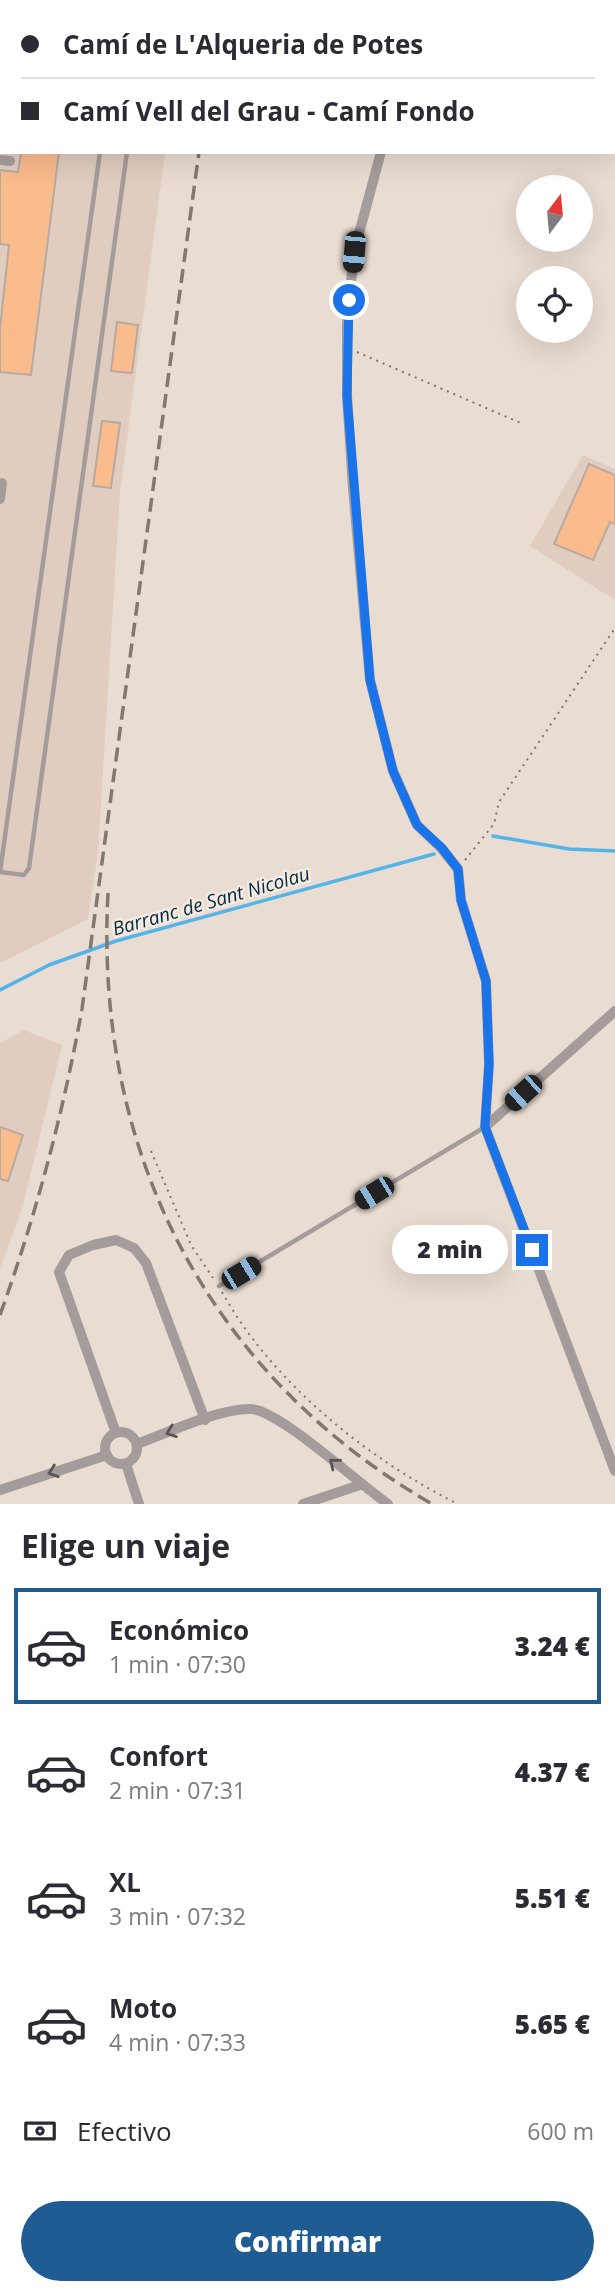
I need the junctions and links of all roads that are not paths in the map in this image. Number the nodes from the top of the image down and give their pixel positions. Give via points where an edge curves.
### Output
1 (100, 154) edge
2 (127, 154) edge
3 (380, 154) edge
4 (2, 483) dead end
5 (0, 499) edge
6 (0, 872) edge
7 (615, 1011) edge
8 (485, 1127) junction
9 (219, 1286) road end
10 (205, 1420) junction
11 (116, 1433) junction
12 (137, 1444) junction
13 (107, 1455) junction
14 (126, 1464) junction
15 (615, 1471) edge
16 (360, 1485) junction
17 (0, 1490) edge
18 (139, 1504) edge
19 (303, 1504) edge
20 (388, 1504) edge

1 - 6 lane
2 - 6 lane via 29,868 23,875
3 - 8 street via 354,252 347,347 353,488 370,680 393,771 417,825 458,869 461,900 486,981 489,1064
4 - 5 street
7 - 8 street
8 - 9 lane
8 - 15 street
10 - 11 street via 146,1263 134,1248 116,1240 69,1255 59,1272
10 -> 12 street
16 -> 10 street via 269,1413 240,1410
11 - 12 street via 131,1435
11 - 13 street via 106,1444
12 - 14 street via 134,1458
13 - 14 street via 117,1464
13 -> 17 street
14 - 18 street
16 - 19 street
16 - 20 street

